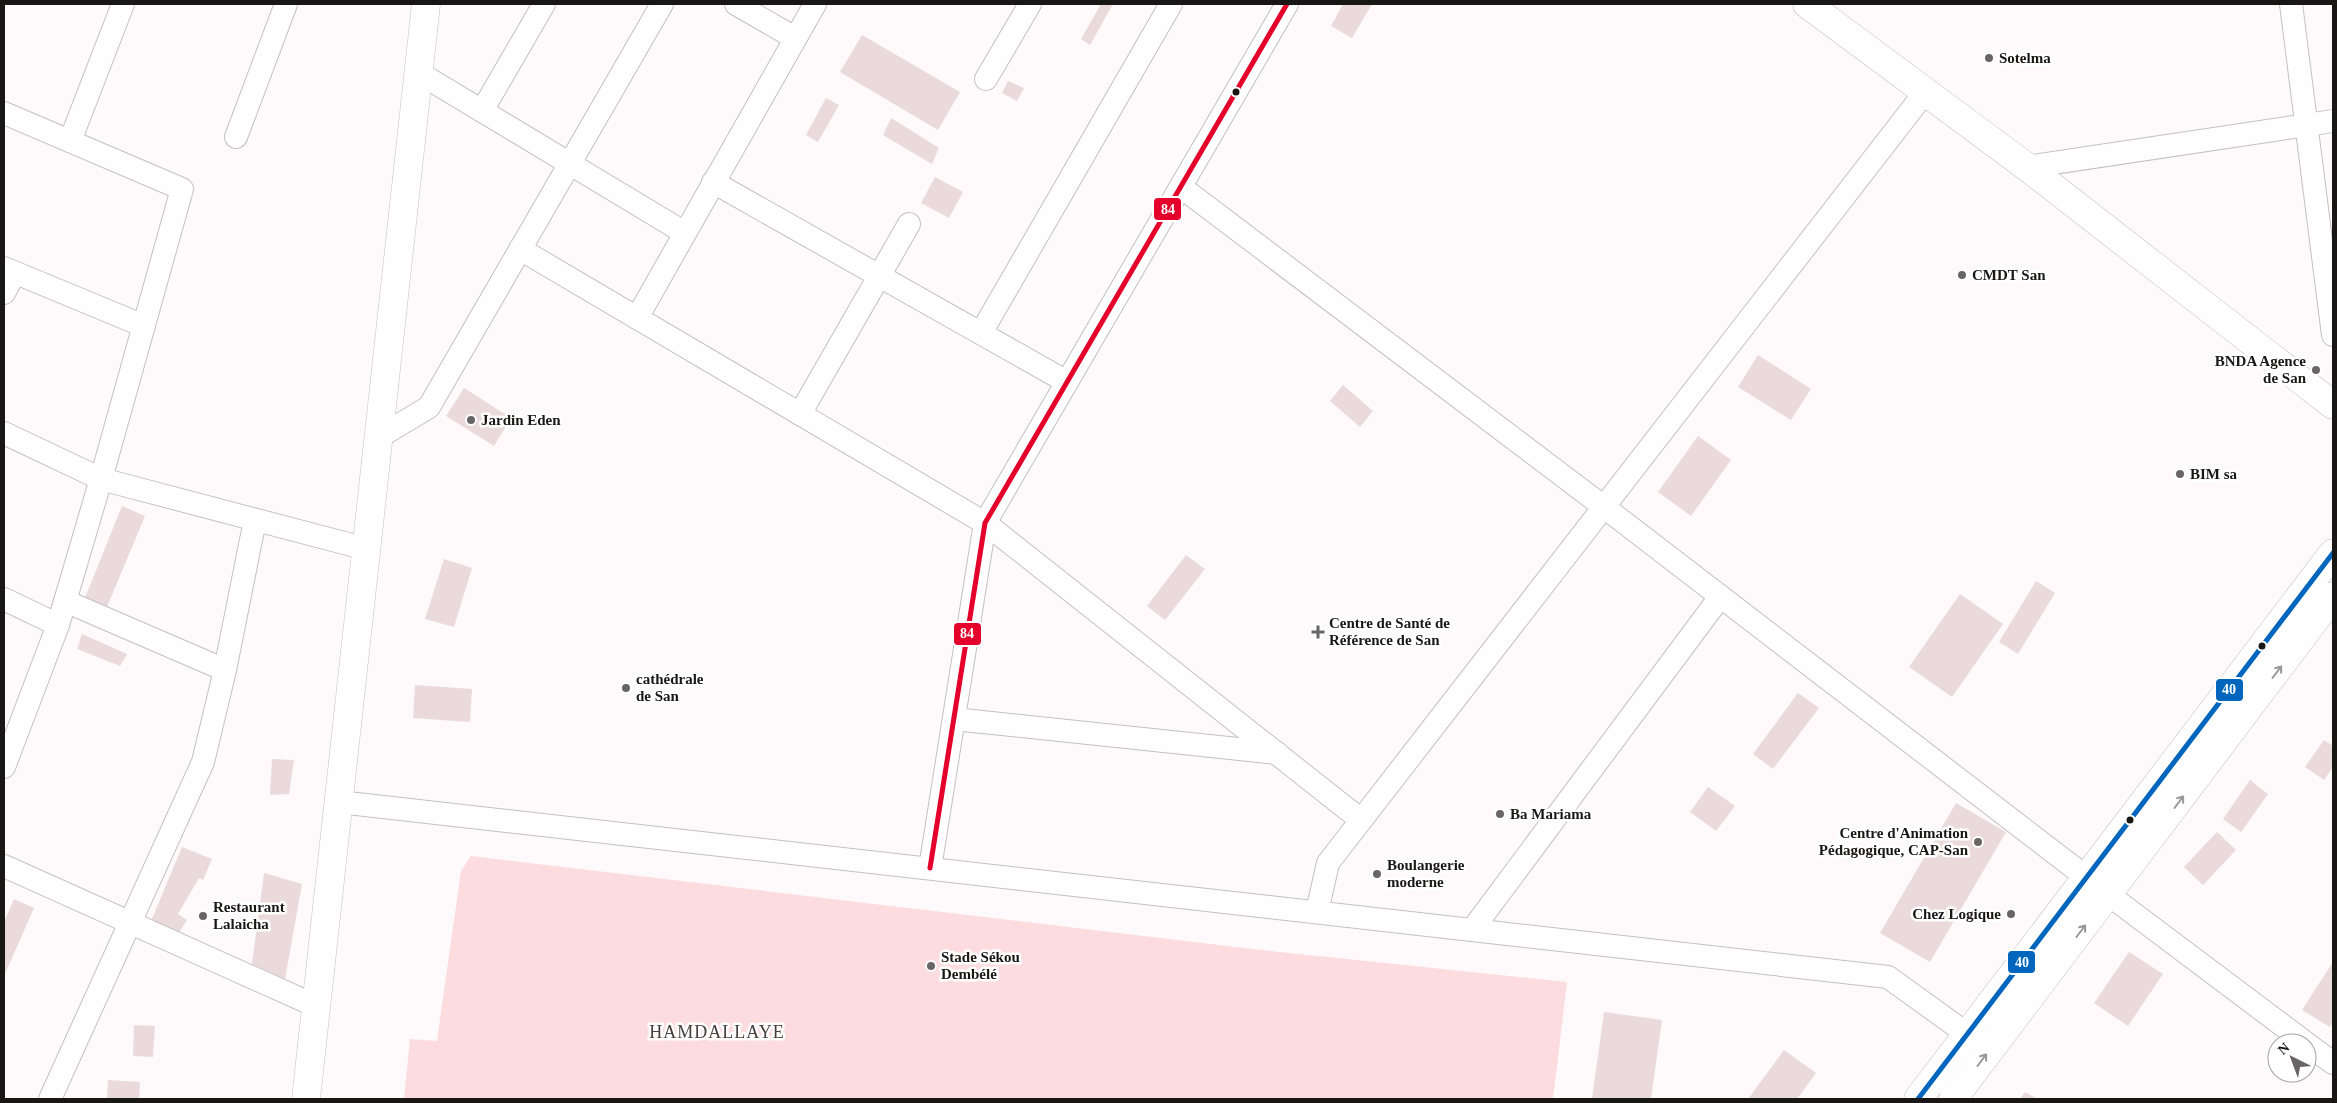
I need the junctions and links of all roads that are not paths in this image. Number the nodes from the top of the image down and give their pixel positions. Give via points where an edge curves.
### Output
1 (123, 4) edge
2 (286, 4) edge
3 (426, 4) edge
4 (544, 4) edge
5 (662, 4) edge
6 (736, 4) edge
7 (815, 4) edge
8 (1030, 4) edge
9 (1171, 4) edge
10 (1287, 4) edge
11 (1807, 4) edge
12 (2291, 4) edge
13 (795, 38) junction
14 (419, 72) junction
15 (986, 79) dead end
16 (1926, 91) junction
17 (482, 111) junction
18 (4, 113) edge
19 (2333, 122) edge
20 (2306, 126) junction
21 (236, 137) dead end
22 (70, 141) junction
23 (570, 164) junction
24 (2027, 167) junction
25 (713, 182) junction
26 (1181, 187) junction
27 (909, 224) dead end
28 (685, 233) junction
29 (520, 249) junction
30 (10, 270) edge
31 (879, 276) junction
32 (4, 293) edge
33 (637, 318) junction
34 (144, 326) junction
35 (981, 333) junction
36 (2333, 335) edge
37 (1067, 382) junction
38 (2333, 405) edge
39 (800, 414) junction
40 (4, 433) edge
41 (379, 437) junction
42 (101, 479) junction
43 (1604, 507) junction
44 (255, 520) junction
45 (985, 523) junction
46 (367, 548) junction
47 (2333, 553) edge
48 (1720, 596) junction
49 (2333, 596) edge
50 (65, 601) junction
51 (5, 602) edge
52 (58, 625) junction
53 (225, 670) junction
54 (954, 719) junction
55 (1277, 753) junction
56 (4, 767) edge
57 (339, 802) junction
58 (1361, 820) junction
59 (4, 866) edge
60 (930, 868) junction
61 (2086, 877) junction
62 (2108, 895) junction
63 (1317, 912) junction
64 (130, 922) junction
65 (1472, 930) junction
66 (316, 1006) junction
67 (2293, 1033) edge
68 (1967, 1034) junction
69 (2317, 1051) edge
70 (2333, 1063) edge
71 (50, 1099) edge
72 (306, 1099) edge
73 (1918, 1099) edge
74 (1953, 1099) edge

1 - 22 street
2 - 21 street
3 - 14 main road
4 - 17 street
5 - 23 street
6 - 13 street
7 - 13 street
8 - 15 street
9 - 35 street
10 - 26 street
11 - 16 main road
12 - 20 street
13 - 25 street
14 - 17 street
14 - 41 main road
16 - 24 main road
16 - 43 street
17 - 23 street
18 - 22 street
19 - 20 street
20 - 24 street
20 - 36 street
22 - 34 street via 182,189
23 - 28 street
23 - 29 street
24 - 38 main road
25 - 28 street
25 - 31 street
26 - 37 street
26 - 43 street
27 - 31 street
28 - 33 street
29 - 33 street
29 - 41 street via 429,407
30 - 32 street
30 - 34 street
31 - 35 street
31 - 39 street
33 - 39 street
34 - 42 street
35 - 37 street
37 - 45 street
39 - 45 street
40 - 42 street
41 - 46 main road
42 - 44 street
42 - 50 street
43 - 48 street
43 - 58 street
44 - 46 street
44 - 53 street
45 - 54 street
45 - 55 street
46 - 57 main road
47 - 61 main road
48 - 61 street
48 - 65 street
62 -> 49 main road
50 - 52 street
50 - 53 street
51 - 52 street
52 - 56 street
53 - 64 street via 203,762
54 - 55 street
54 - 60 street
55 - 58 street
57 - 60 street
57 - 66 main road
58 - 63 street via 1328,863
59 - 64 street
60 - 63 street
61 - 68 main road
62 - 67 street
74 -> 62 main road
63 - 65 street
64 - 66 street
64 - 71 street
65 - 68 street via 1888,977
66 - 72 main road
68 - 73 main road
69 - 70 street

